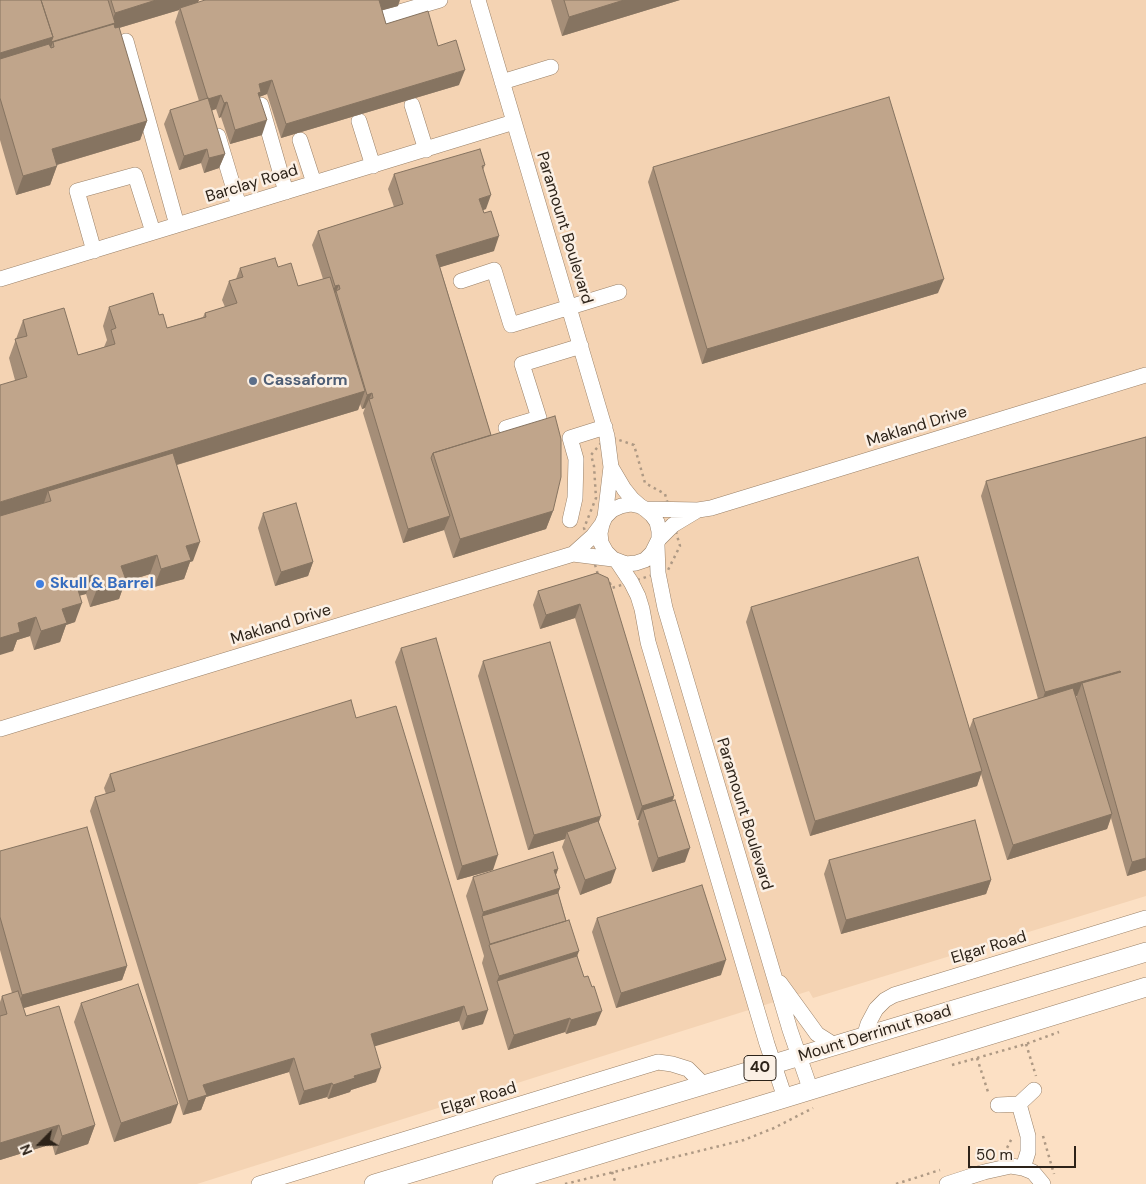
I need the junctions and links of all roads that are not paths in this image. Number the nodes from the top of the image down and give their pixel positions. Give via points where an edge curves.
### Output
1 (440, 0) edge
2 (478, 0) edge
3 (376, 19) edge
4 (126, 40) dead end
5 (550, 67) dead end
6 (502, 82) junction
7 (259, 98) edge
8 (412, 105) dead end
9 (359, 121) dead end
10 (214, 122) edge
11 (514, 122) junction
12 (300, 140) dead end
13 (426, 150) junction
14 (373, 166) junction
15 (314, 183) junction
16 (286, 192) junction
17 (239, 206) junction
18 (177, 225) junction
19 (153, 232) junction
20 (94, 250) junction
21 (0, 279) edge
22 (461, 280) dead end
23 (619, 292) dead end
24 (569, 307) junction
25 (581, 346) junction
26 (1146, 375) edge
27 (605, 427) junction
28 (506, 428) dead end
29 (611, 467) junction
30 (643, 508) junction
31 (698, 510) junction
32 (570, 520) dead end
33 (604, 520) junction
34 (658, 542) junction
35 (573, 554) junction
36 (615, 560) junction
37 (0, 729) edge
38 (1146, 918) edge
39 (1146, 952) edge
40 (773, 973) junction
41 (1146, 987) edge
42 (864, 1037) junction
43 (836, 1046) junction
44 (799, 1057) junction
45 (774, 1064) junction
46 (1035, 1083) road end
47 (704, 1085) junction
48 (785, 1098) junction
49 (812, 1099) junction
50 (993, 1100) road end
51 (1019, 1104) junction
52 (1017, 1167) junction
53 (1049, 1180) edge
54 (259, 1184) edge
55 (374, 1184) edge
56 (502, 1184) edge
57 (947, 1184) edge

1 - 3 street
2 - 6 street, Paramount Boulevard
4 - 18 street
5 - 6 street
6 - 11 street, Paramount Boulevard
7 - 16 street
8 - 13 street
9 - 14 street
10 - 17 street
11 - 13 street, Barclay Road
11 - 24 street, Paramount Boulevard
12 - 15 street
13 - 14 street, Barclay Road
14 - 15 street, Barclay Road
15 - 16 street, Barclay Road
16 - 17 street, Barclay Road
17 - 18 street, Barclay Road
18 - 19 street, Barclay Road
19 - 20 street, Barclay Road
19 - 20 street via 135,175 77,191
20 - 21 street, Barclay Road
22 - 24 street via 494,270 511,325
23 - 24 street
24 - 25 street, Paramount Boulevard
25 - 27 street, Paramount Boulevard
25 - 28 street via 522,364 539,418
26 - 31 street, Makland Drive
27 - 29 street, Paramount Boulevard
27 - 32 street via 570,438 576,459 575,498
29 - 30 street, Paramount Boulevard via 624,489
29 - 33 street, Paramount Boulevard
30 - 31 street, Makland Drive
30 - 33 street via 631,504 621,506 612,510
30 - 34 street via 657,522
31 - 34 street, Makland Drive via 673,526
33 - 35 street, Makland Drive via 593,536
33 - 36 street via 601,543
34 - 36 street via 645,560 626,564
34 - 40 street, Paramount Boulevard via 658,573 664,608
35 - 36 street, Makland Drive
35 - 37 street, Makland Drive
36 - 45 street via 638,596 648,642
38 - 42 street, Elgar Road via 894,995 876,1009
39 - 42 main road, Mount Derrimut Road / 40
40 - 43 street via 817,1034
40 - 44 street, Paramount Boulevard
41 - 49 main road, 40
42 - 43 main road, Mount Derrimut Road / 40
43 - 44 main road, Mount Derrimut Road / 40
44 - 45 main road, Mount Derrimut Road / 40
44 - 49 street, Paramount Boulevard
45 - 47 main road, Mount Derrimut Road / 40
45 - 48 street
46 - 51 street
47 - 54 street, Elgar Road via 688,1069 658,1062
47 - 55 main road, Mount Derrimut Road / 40
48 - 49 main road, 40
48 - 56 main road, 40
50 - 51 street
51 - 52 street via 1028,1136 1028,1152
52 - 53 street
52 - 57 street via 984,1172

